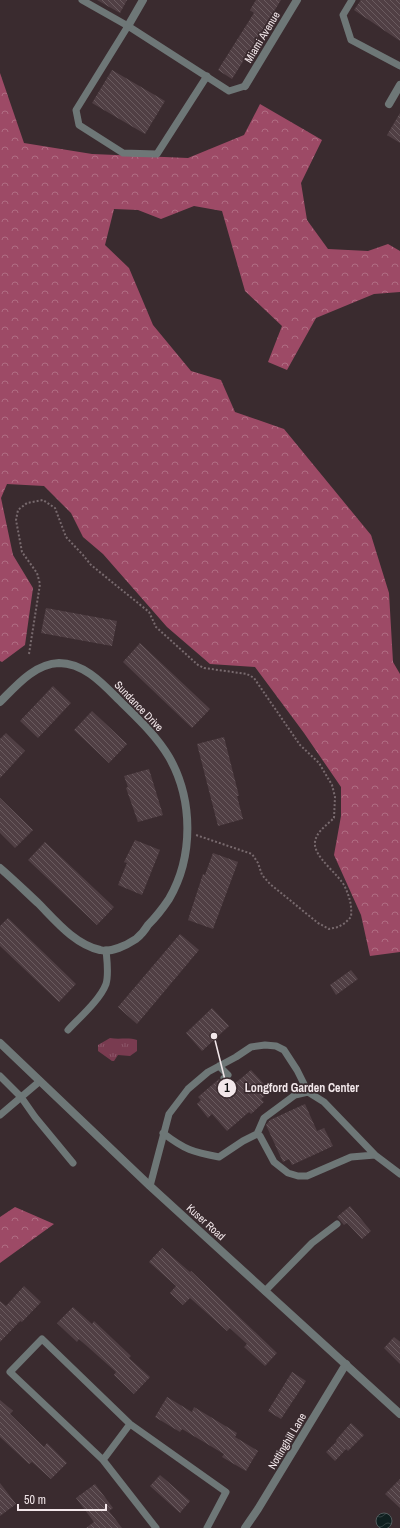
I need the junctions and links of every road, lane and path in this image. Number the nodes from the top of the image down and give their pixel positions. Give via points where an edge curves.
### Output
1 (82, 0) edge
2 (143, 0) edge
3 (297, 0) edge
4 (352, 0) edge
5 (128, 26) junction
6 (400, 66) edge
7 (206, 76) junction
8 (400, 85) edge
9 (245, 86) joint
10 (389, 104) dead end
11 (29, 654) dead end
12 (0, 702) edge
13 (196, 834) dead end
14 (0, 868) edge
15 (106, 950) junction
16 (68, 1030) dead end
17 (0, 1043) edge
18 (219, 1066) junction
19 (0, 1076) edge
20 (224, 1078) dead end
21 (40, 1080) junction
22 (308, 1092) junction
23 (21, 1097) junction
24 (0, 1115) edge
25 (164, 1133) junction
26 (257, 1134) junction
27 (375, 1155) junction
28 (74, 1163) dead end
29 (400, 1174) edge
30 (150, 1186) junction
31 (337, 1224) dead end
32 (265, 1291) junction
33 (346, 1364) junction
34 (400, 1414) edge
35 (130, 1424) junction
36 (103, 1460) junction
37 (156, 1528) edge
38 (207, 1528) edge
39 (245, 1528) edge

1 - 5 lane
2 - 5 street
3 - 9 street, Miami Avenue
4 - 6 lane via 343,15 351,40
5 - 7 lane
5 - 7 lane via 76,110 79,124 123,153 157,154
7 - 9 lane via 229,91
8 - 10 street
11 - 13 path via 40,584 36,572 22,552 16,520 18,510 27,503 43,500 55,508 66,538 84,555 91,566 148,612 156,627 198,665 247,674 254,678 300,745 319,763 332,785 335,797 334,818 319,833 315,842 317,852 345,886 352,904 351,917 338,927 329,928 318,923 270,884 262,875 252,854
12 - 15 street, Sundance Drive via 37,669 58,663 76,666 98,680 142,721 173,764 187,811 188,832 178,878 169,899 137,938 121,947
14 - 15 street via 68,932 93,948
15 - 16 lane via 106,984 95,1002
17 - 21 street, Kuser Road
18 - 20 lane via 228,1075
18 - 22 lane via 251,1047 276,1046 284,1050
18 - 25 lane via 188,1089 169,1114
19 - 23 lane
21 - 23 lane
21 - 30 street, Kuser Road
22 - 26 lane via 296,1095 264,1118
22 - 27 lane via 324,1102
23 - 24 lane
23 - 28 lane
25 - 26 lane via 177,1144 194,1152 219,1157
25 - 30 lane
26 - 27 lane via 274,1162 288,1173 298,1176 307,1176 351,1157
27 - 29 lane
30 - 32 street, Kuser Road
31 - 32 lane via 312,1244
32 - 33 street, Kuser Road
33 - 34 street, Kuser Road
33 - 39 street, Nottinghill Lane
35 - 36 lane
35 - 36 lane via 42,1339 10,1372
35 - 38 lane via 226,1492
36 - 37 lane

